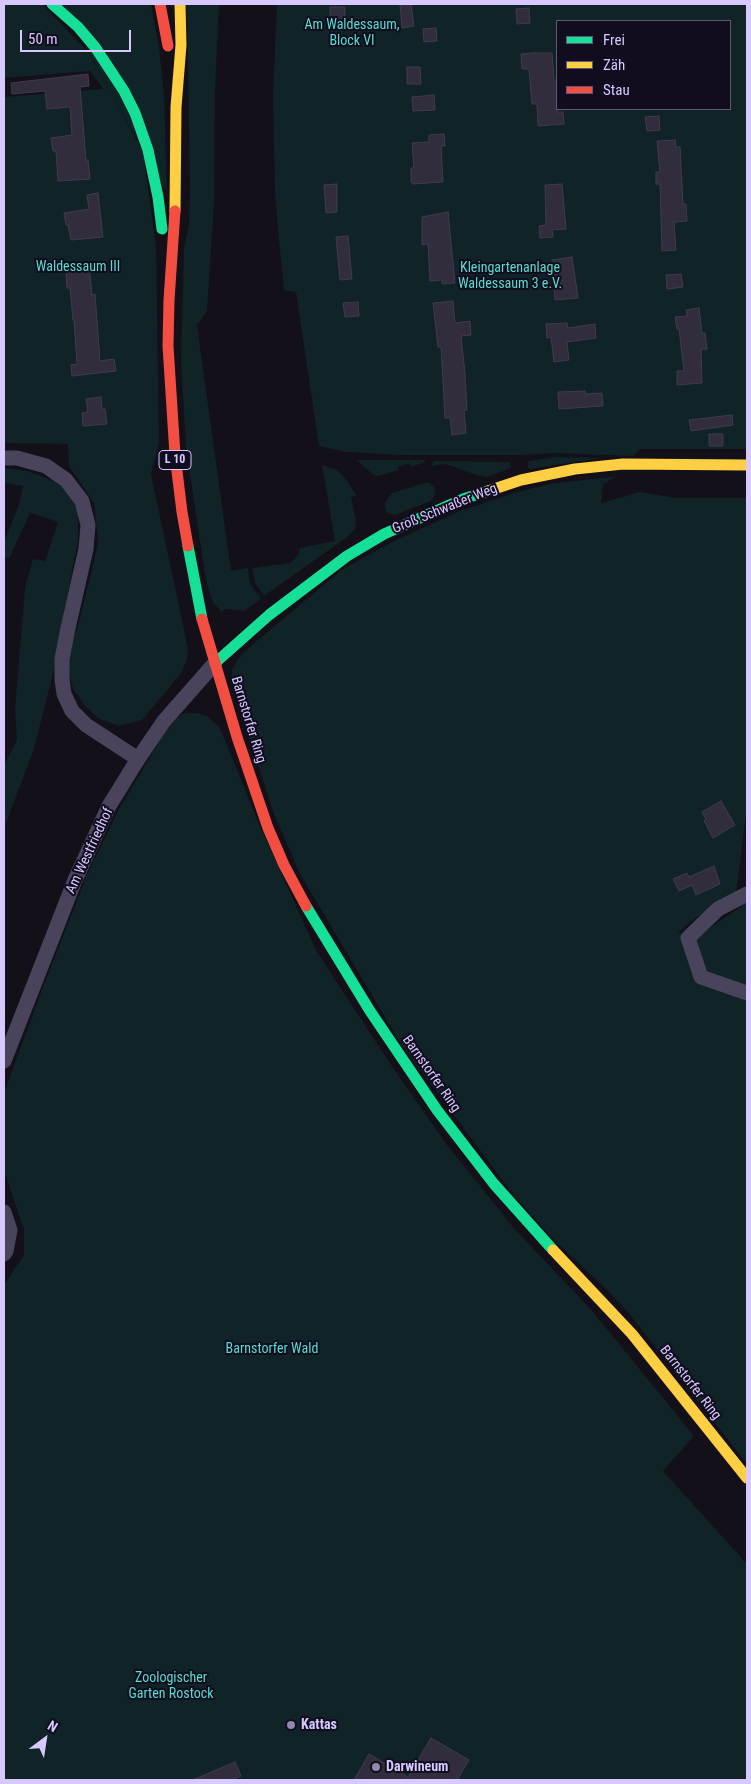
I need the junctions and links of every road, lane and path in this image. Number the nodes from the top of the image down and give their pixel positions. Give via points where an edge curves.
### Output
1 (52, 4) edge
2 (160, 4) edge
3 (180, 4) edge
4 (176, 107) junction
5 (169, 300) junction
6 (4, 458) edge
7 (747, 466) edge
8 (215, 663) junction
9 (138, 759) junction
10 (747, 894) edge
11 (747, 993) edge
12 (4, 1060) edge
13 (4, 1212) edge
14 (4, 1254) edge
15 (747, 1478) edge

1 - 5 main road via 78,27 111,69 142,131 158,197
2 - 4 main road
3 - 4 main road via 181,46
4 - 5 main road via 176,197
5 - 8 main road, Barnstorfer Ring / L 10 via 168,346 182,512 202,619
6 - 9 street via 46,466 66,480 82,500 88,525 86,549 62,659 64,694 72,711 86,725
7 - 8 main road, Groß Schwaßer Weg via 623,464 575,469 521,480 463,499 384,534 347,556 269,615
8 - 9 street, Am Westfriedhof via 164,721
8 - 15 main road, Barnstorfer Ring / L 10 via 265,819 284,865 335,956 396,1052 494,1184 632,1334
9 - 12 street, Am Westfriedhof via 109,806 75,880
10 - 11 street via 718,909 688,938 701,977
13 - 14 street via 10,1230

